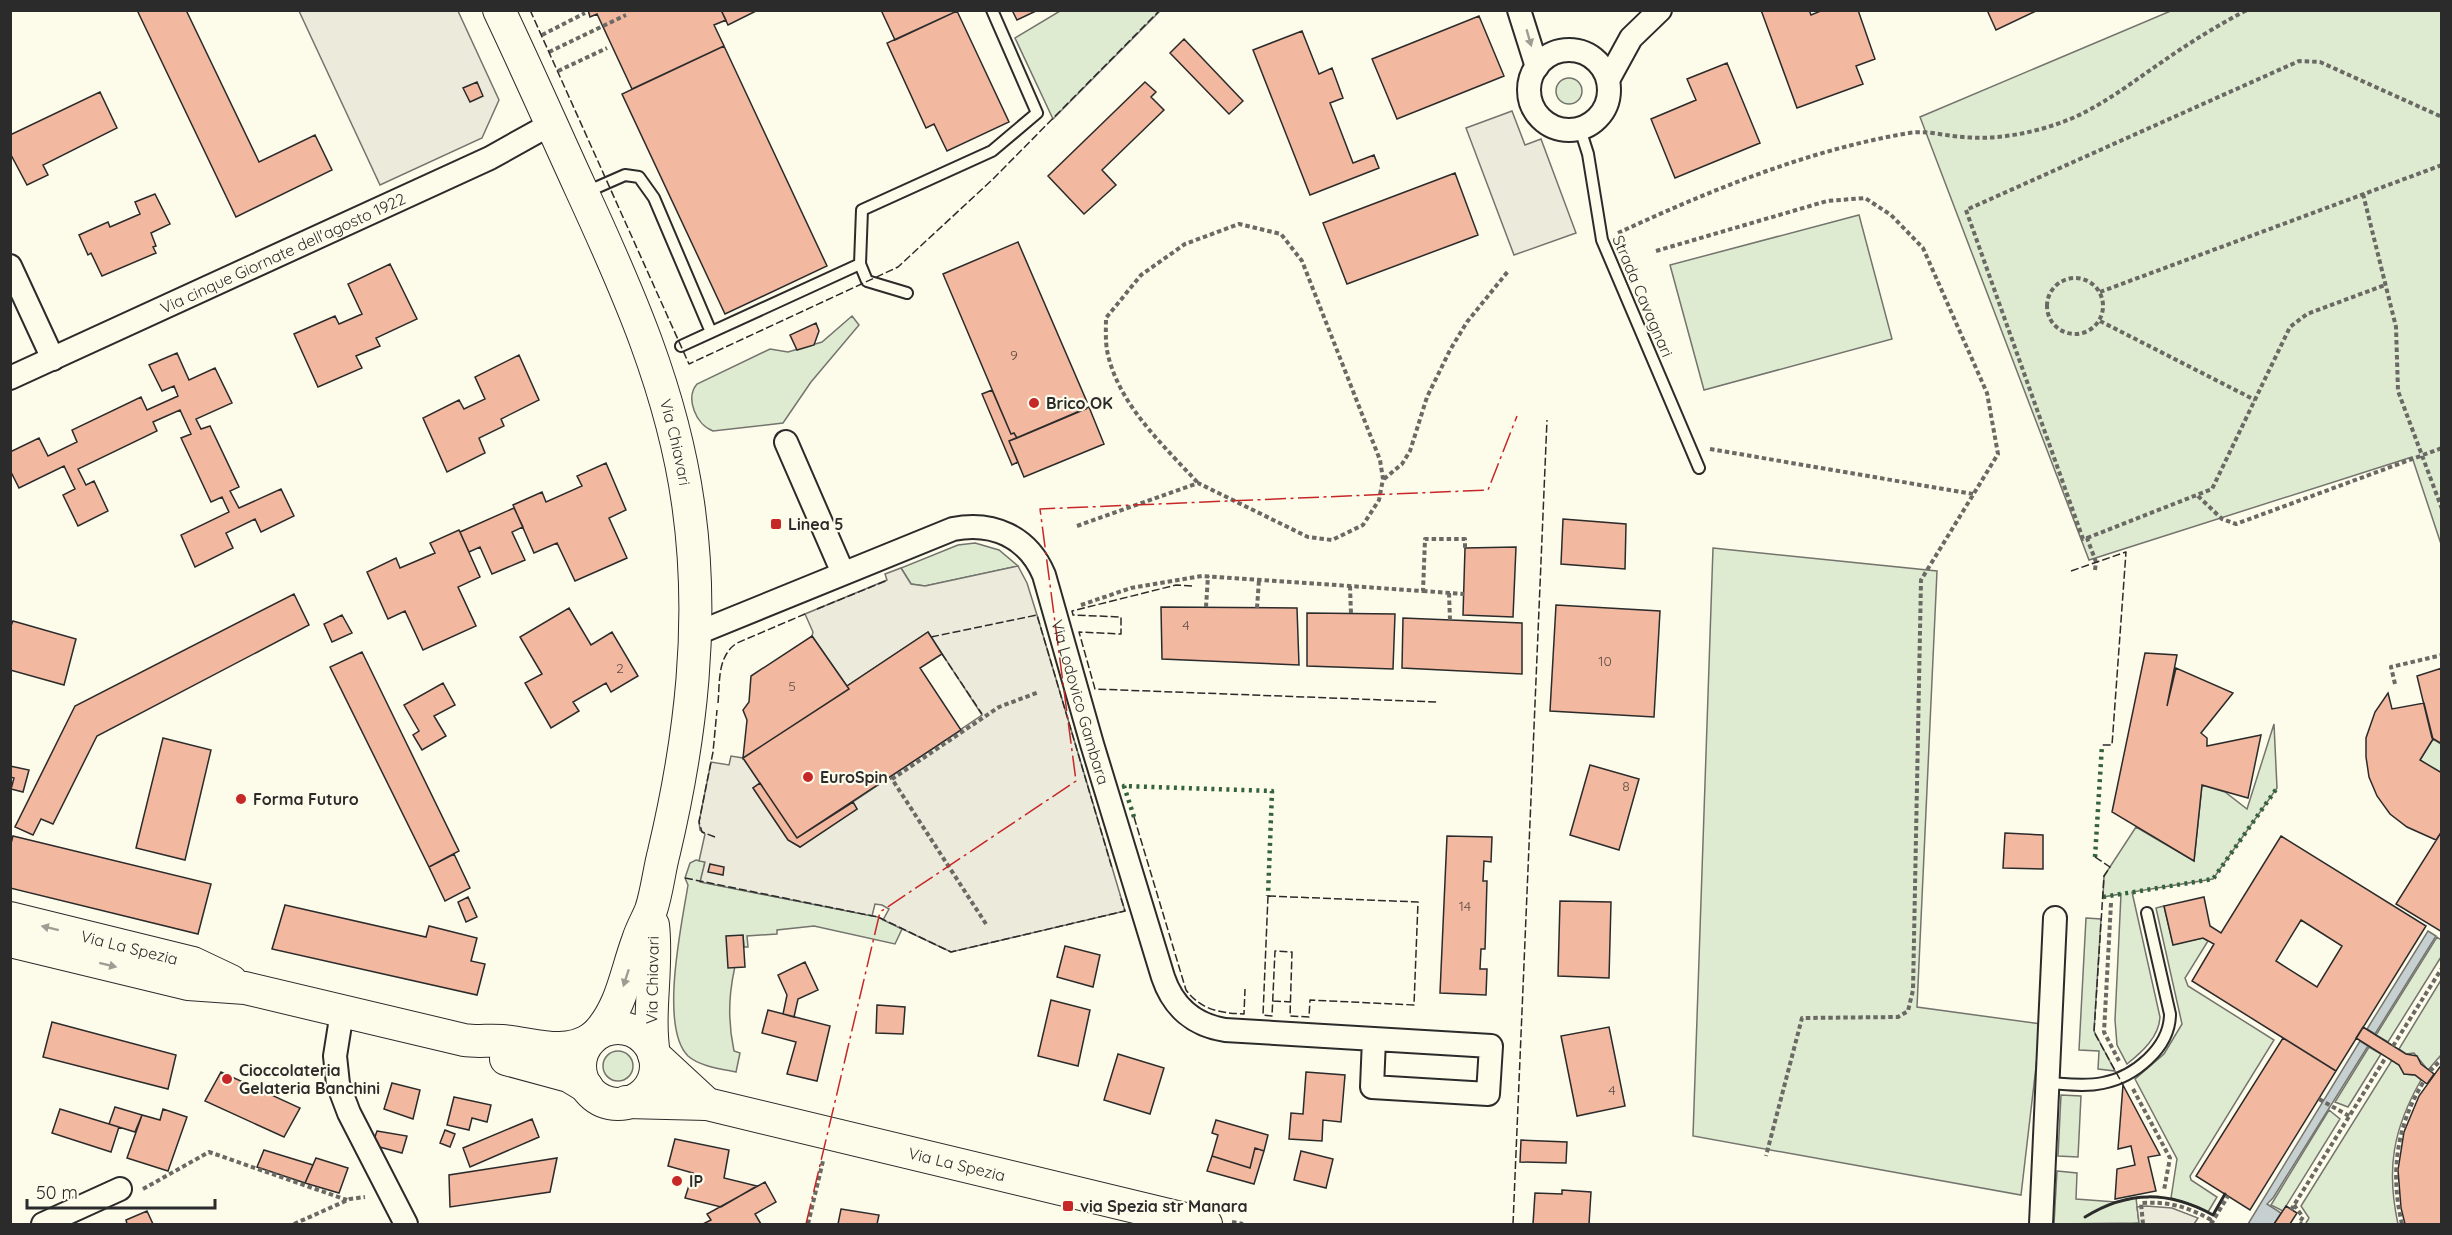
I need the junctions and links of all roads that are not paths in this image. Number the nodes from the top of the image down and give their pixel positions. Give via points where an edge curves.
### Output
1 (992, 10) edge
2 (1519, 10) edge
3 (1660, 10) edge
4 (503, 15) edge
5 (1631, 38) junction
6 (1588, 55) junction
7 (1537, 67) junction
8 (1608, 80) junction
9 (551, 124) junction
10 (1580, 129) junction
11 (583, 194) junction
12 (860, 264) junction
13 (10, 266) edge
14 (907, 293) dead end
15 (711, 333) junction
16 (681, 346) dead end
17 (53, 359) junction
18 (10, 378) edge
19 (786, 442) dead end
20 (1699, 468) dead end
21 (843, 573) junction
22 (695, 634) junction
23 (653, 903) junction
24 (2147, 913) dead end
25 (10, 918) edge
26 (2055, 918) dead end
27 (10, 940) edge
28 (246, 988) junction
29 (342, 1012) junction
30 (594, 1036) junction
31 (1374, 1039) junction
32 (464, 1040) junction
33 (654, 1055) junction
34 (2048, 1083) junction
35 (587, 1087) junction
36 (626, 1102) junction
37 (708, 1104) junction
38 (120, 1189) road end
39 (43, 1224) edge
40 (406, 1224) edge
41 (1206, 1224) edge
42 (2041, 1224) edge

1 - 12 lane via 1037,113 992,151 862,210
2 -> 7 street
3 - 5 street
4 - 9 main road, Via Chiavari
5 - 6 street
5 - 8 street
6 - 7 street via 1577,51 1554,53
6 - 8 street via 1604,70
7 - 10 street via 1529,89 1536,112 1554,127
8 - 10 street via 1607,106 1600,117
9 - 11 main road, Via Chiavari
9 - 17 street, Via cinque Giornate dell'agosto 1922 via 490,158
10 - 20 lane, Strada Cavagnari via 1602,240
11 - 15 lane via 625,176 639,177 654,198
11 - 22 main road, Via Chiavari via 639,318 673,427 689,506
12 - 14 lane via 867,281
12 - 15 lane
13 - 17 street
15 - 16 lane
17 - 18 street, Via cinque Giornate dell'agosto 1922
19 - 21 street
21 - 22 street, Via Lodovico Gambara
21 - 31 street, Via Lodovico Gambara via 962,528 996,530 1019,541 1037,560 1044,575 1092,744 1172,998 1194,1020 1214,1028
22 - 23 main road, Via Chiavari via 682,770
23 -> 30 main road, Via Chiavari via 615,1007
23 - 33 main road, Via Chiavari
24 - 34 lane via 2169,1007 2170,1022 2158,1047 2126,1074 2103,1083
28 -> 25 main road, Via La Spezia via 193,963
26 - 34 street
27 -> 28 main road, Via La Spezia via 188,984
28 - 29 main road, Via La Spezia
29 - 32 main road, Via La Spezia
29 - 40 street via 334,1056 338,1084
30 - 32 main road, Via La Spezia via 572,1047 551,1048
30 - 33 main road, Via La Spezia via 615,1028 631,1030 646,1040
30 - 35 main road via 585,1046 580,1062
31 - 31 street, Via Lodovico Gambara via 1491,1047 1488,1094 1371,1087
32 - 35 main road, Via La Spezia via 505,1059 569,1076
33 - 36 main road via 652,1081 642,1095
33 - 37 main road, Via La Spezia
34 - 42 street
35 - 36 main road, Via La Spezia via 609,1102
36 - 37 main road, Via La Spezia
37 - 41 main road, Via La Spezia
38 - 39 street

